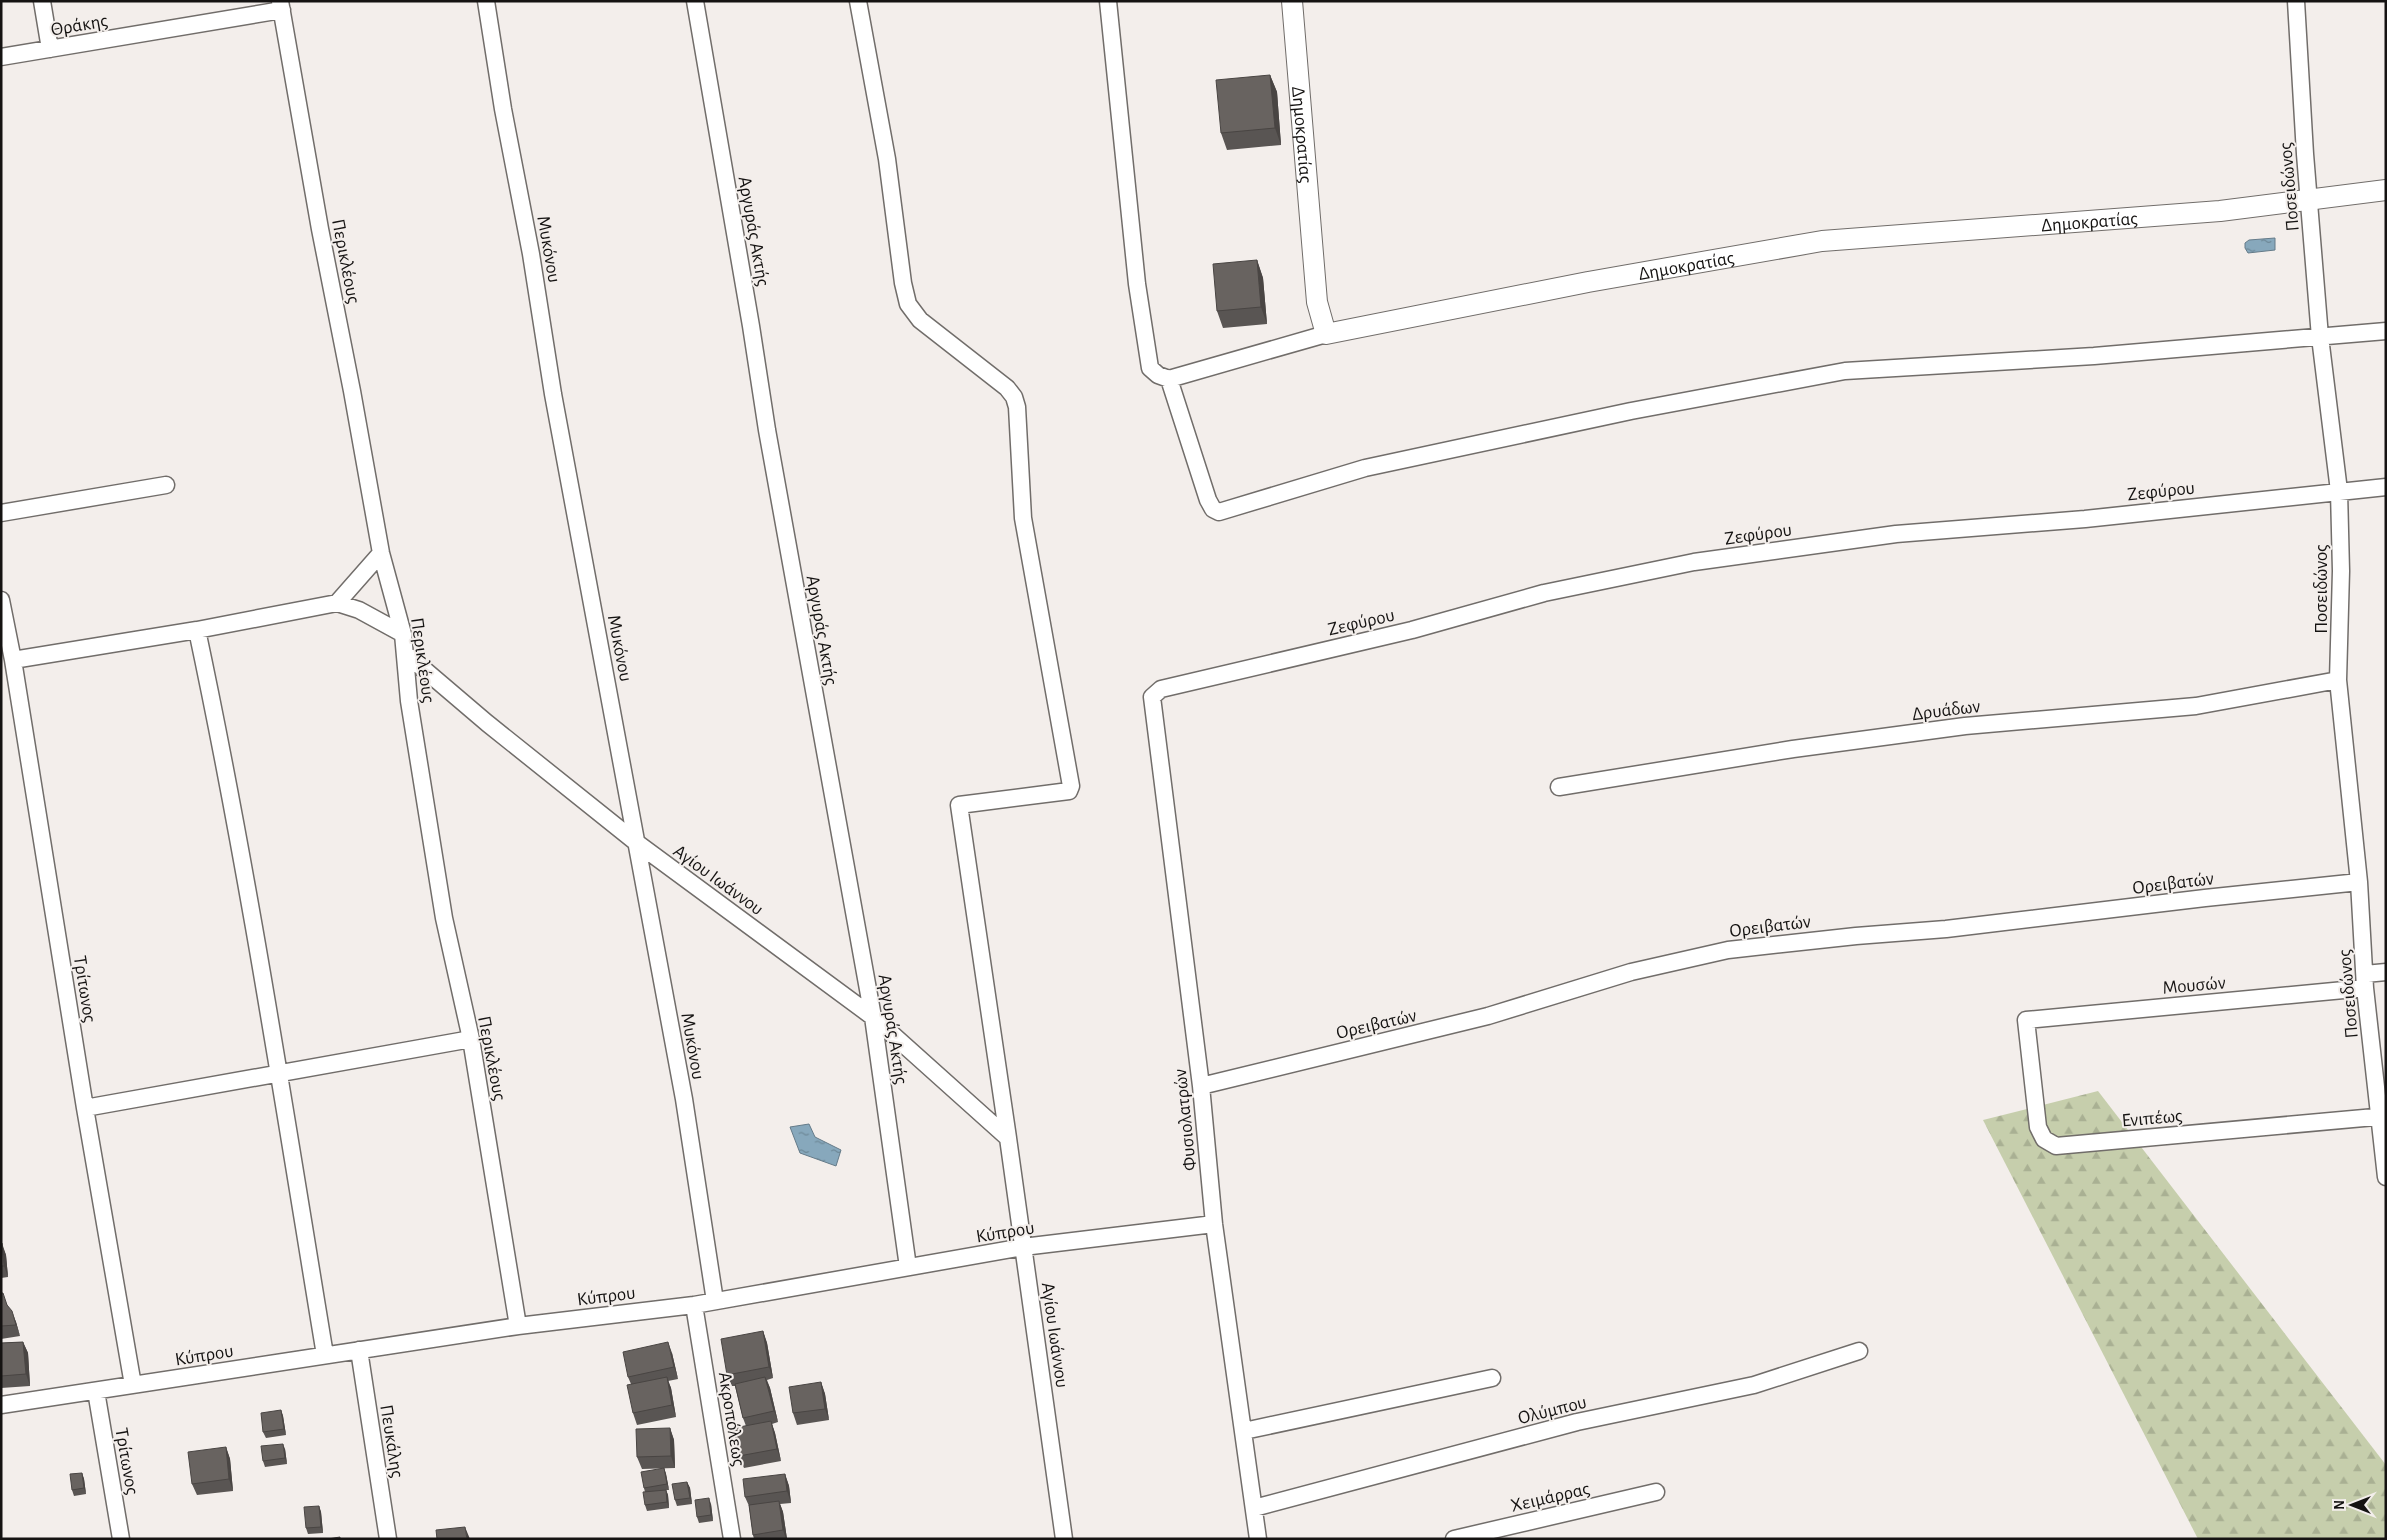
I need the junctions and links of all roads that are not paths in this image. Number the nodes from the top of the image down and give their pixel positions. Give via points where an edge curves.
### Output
1 (42, 1) edge
2 (486, 1) edge
3 (695, 1) edge
4 (858, 1) edge
5 (1108, 1) edge
6 (1292, 1) edge
7 (2296, 1) edge
8 (281, 5) edge
9 (50, 49) junction
10 (1, 57) edge
11 (2386, 190) edge
12 (2310, 201) junction
13 (2386, 331) edge
14 (1326, 334) junction
15 (2320, 338) junction
16 (1169, 379) junction
17 (166, 485) dead end
18 (2386, 487) edge
19 (2339, 491) junction
20 (1, 513) edge
21 (382, 553) junction
22 (1, 600) edge
23 (336, 603) junction
24 (197, 630) junction
25 (403, 634) junction
26 (406, 654) junction
27 (13, 660) junction
28 (2338, 680) junction
29 (1152, 698) joint
30 (1559, 788) dead end
31 (637, 843) junction
32 (2359, 882) junction
33 (2386, 972) edge
34 (2365, 981) junction
35 (873, 1017) junction
36 (2026, 1020) joint
37 (471, 1039) junction
38 (280, 1072) junction
39 (1201, 1086) junction
40 (85, 1108) junction
41 (2382, 1116) edge
42 (1008, 1138) junction
43 (2386, 1177) edge
44 (1214, 1224) junction
45 (1024, 1247) junction
46 (908, 1267) junction
47 (715, 1301) junction
48 (694, 1305) junction
49 (518, 1326) junction
50 (359, 1350) junction
51 (1859, 1351) dead end
52 (325, 1355) junction
53 (1492, 1378) dead end
54 (133, 1385) junction
55 (96, 1391) junction
56 (1, 1405) edge
57 (1244, 1431) junction
58 (1656, 1492) dead end
59 (1254, 1508) junction
60 (121, 1539) edge
61 (388, 1539) edge
62 (732, 1539) edge
63 (1064, 1539) edge
64 (1258, 1539) edge
65 (1454, 1539) edge

1 - 9 street
2 - 31 street, Μυκόνου via 553,394
3 - 35 street, Αργυράς Ακτής via 767,430
4 - 42 street, Αγίου Ιωάννου via 887,159 908,304 920,320 1007,388 1014,397 1019,423 1024,518 1071,786 1069,791 959,805
5 - 16 street via 1137,284 1150,368
6 - 14 street, Δημοκρατίας via 1317,302
7 - 12 street, Ποσειδώνος
8 - 9 street, Θράκης
8 - 21 street, Περικλέους
9 - 10 street, Θράκης
11 - 12 street, Δημοκρατίας
12 - 14 street, Δημοκρατίας via 2220,211 1822,241 1588,282
12 - 15 street, Ποσειδώνος
13 - 15 street
14 - 16 street
15 - 16 street via 1845,371 1631,411 1365,468 1219,512 1208,500
15 - 19 street, Ποσειδώνος
17 - 20 street
18 - 19 street, Ζεφύρου
19 - 28 street, Ποσειδώνος
19 - 29 street, Ζεφύρου via 2085,519 1896,534 1694,562 1544,593 1412,630 1161,689
21 - 23 street
21 - 25 street, Περικλέους
22 - 27 street, Τρίτωνος
23 - 24 street
23 - 25 street via 358,610
24 - 27 street
24 - 38 street via 216,717
25 - 26 street, Περικλέους
26 - 31 street, Αγίου Ιωάννου via 486,723
26 - 37 street, Περικλέους via 409,701 444,918
27 - 40 street, Τρίτωνος
28 - 30 street, Δρυάδων via 2196,706 1965,726 1794,749
28 - 32 street, Ποσειδώνος
29 - 39 street, Φυσιολατρών
31 - 35 street, Αγίου Ιωάννου
31 - 47 street, Μυκόνου via 684,1099
32 - 34 street, Ποσειδώνος
32 - 39 street, Ορειβατών via 1728,950 1631,972 1488,1016
33 - 34 street, Μουσών
34 - 36 street, Μουσών
34 - 41 street, Ποσειδώνος
35 - 42 street, Αγίου Ιωάννου
35 - 46 street, Αργυράς Ακτής
36 - 41 street, Ενιπέως via 2038,1127 2044,1139 2056,1146
37 - 38 street
37 - 49 street, Περικλέους
38 - 40 street
38 - 52 street
39 - 44 street, Φυσιολατρών
40 - 54 street, Τρίτωνος
41 - 43 street, Ποσειδώνος
42 - 45 street, Αγίου Ιωάννου
44 - 45 street, Κύπρου
44 - 57 street, Φυσιολατρών
45 - 46 street, Κύπρου
45 - 63 street, Αγίου Ιωάννου
46 - 47 street, Κύπρου
47 - 48 street, Κύπρου
48 - 49 street, Κύπρου
48 - 62 street, Ακροπόλεως
49 - 50 street, Κύπρου
50 - 52 street, Κύπρου
50 - 61 street, Πευκάλης
51 - 59 street, Ολύμπου via 1754,1385 1577,1422
52 - 54 street, Κύπρου
53 - 57 street
54 - 55 street, Κύπρου
55 - 56 street, Κύπρου
55 - 60 street, Τρίτωνος
57 - 59 street, Φυσιολατρών
58 - 65 street, Χειμάρρας
59 - 64 street, Φυσιολατρών

